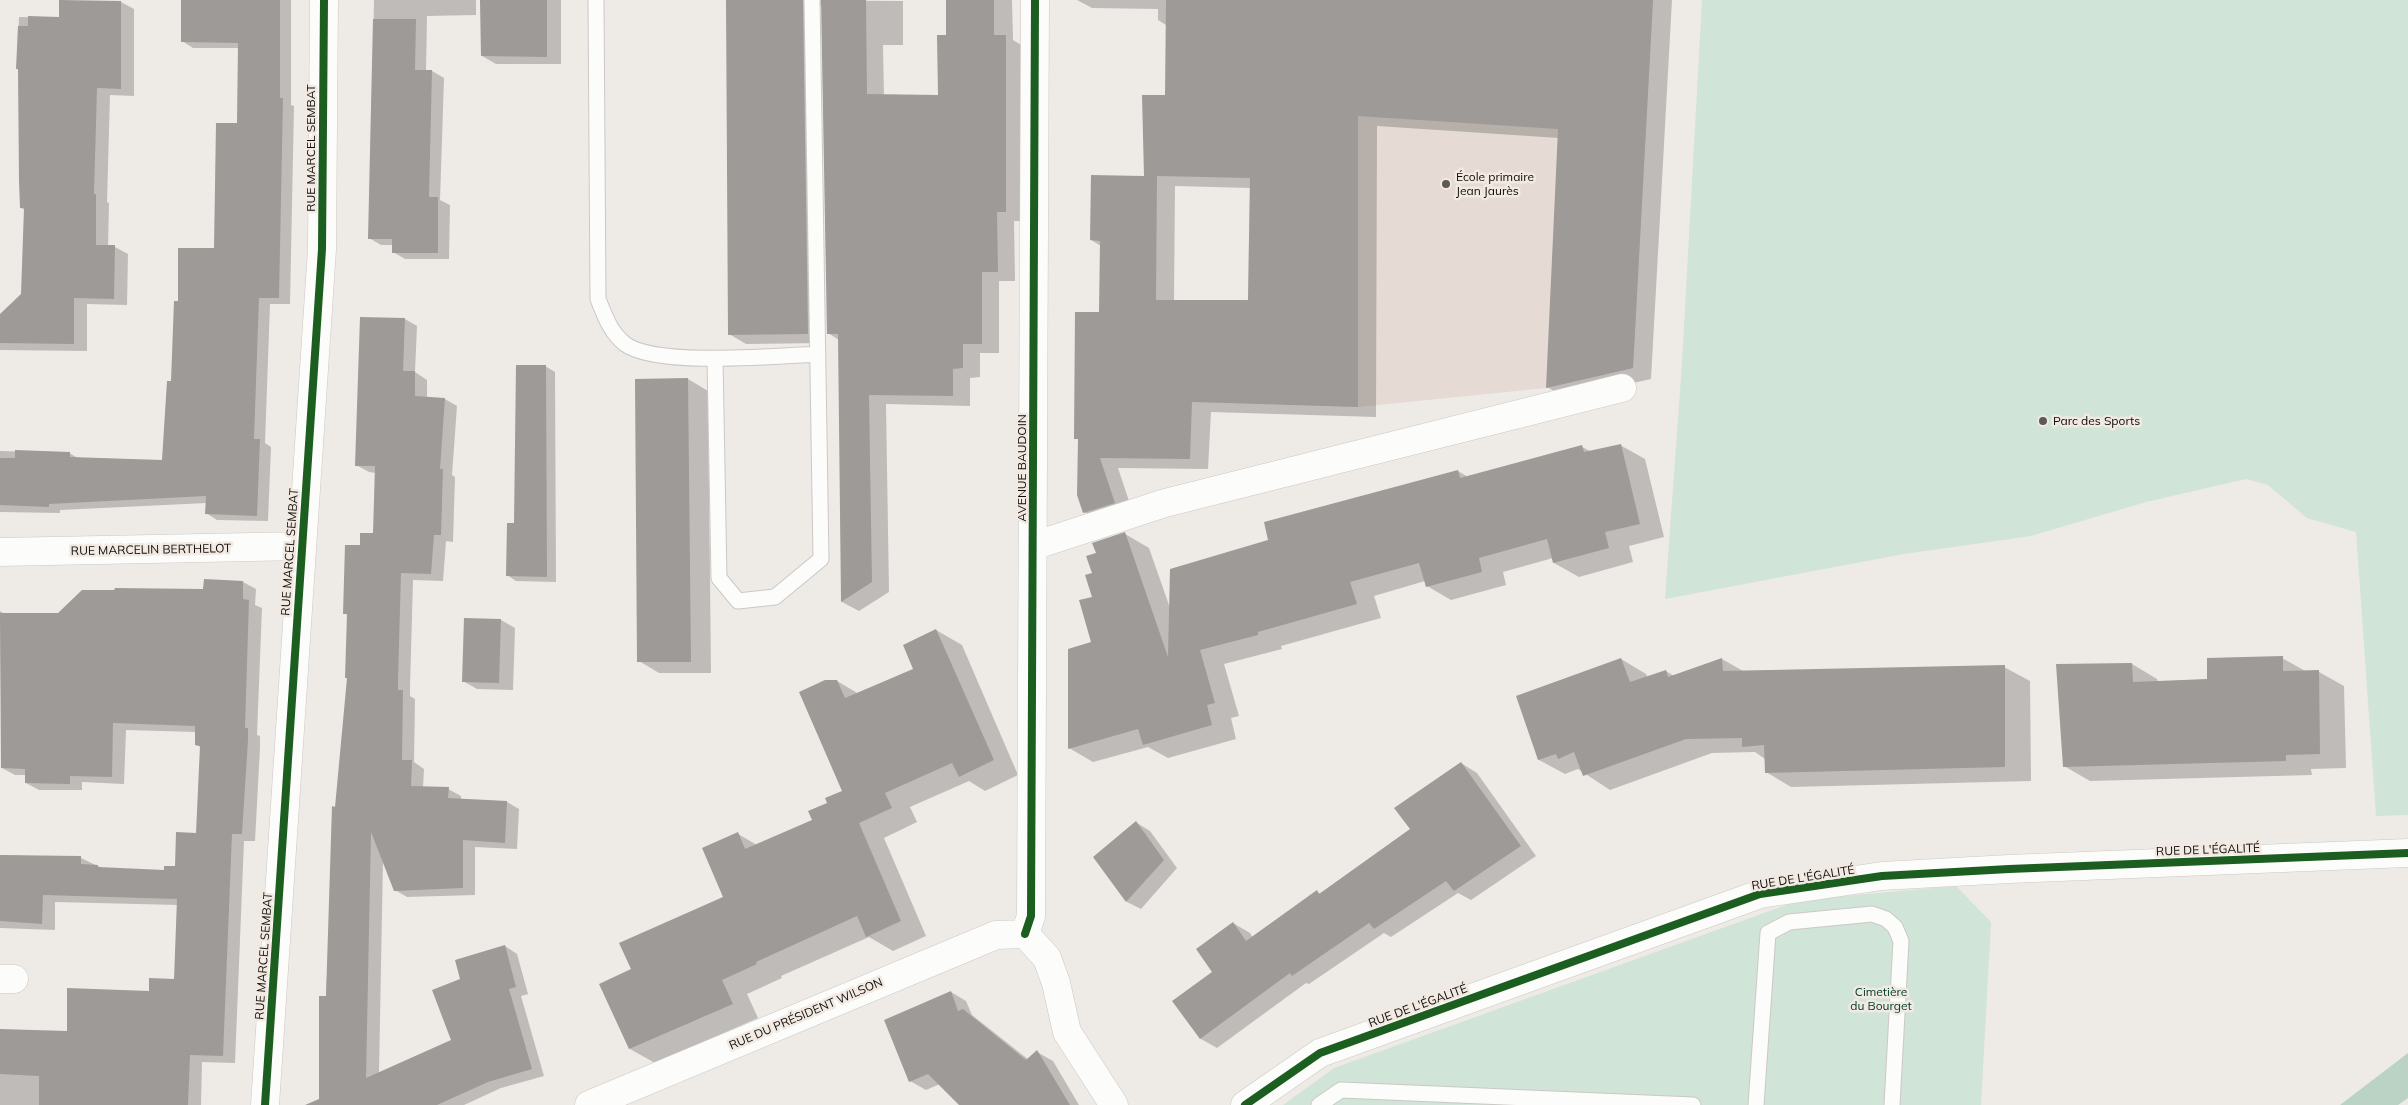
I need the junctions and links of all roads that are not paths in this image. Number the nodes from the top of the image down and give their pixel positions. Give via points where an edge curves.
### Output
1 (324, 0) edge
2 (596, 0) edge
3 (812, 0) edge
4 (1035, 0) edge
5 (818, 354) junction
6 (715, 358) junction
7 (1622, 388) dead end
8 (302, 546) junction
9 (1033, 546) junction
10 (0, 552) edge
11 (2408, 854) edge
12 (1025, 934) junction
13 (1355, 1098) edge
14 (1558, 1101) edge
15 (265, 1105) edge
16 (589, 1105) edge
17 (1114, 1105) edge
18 (1245, 1105) edge
19 (1319, 1105) edge
20 (1693, 1105) edge
21 (1756, 1105) edge
22 (1892, 1105) edge

1 - 8 street, RUE MARCEL SEMBAT via 322,250
2 - 6 lane via 598,299 608,326 626,345 659,356
3 - 5 lane
4 - 9 street, AVENUE BAUDOIN
5 - 6 lane
5 - 6 lane via 821,559 775,597 738,601 719,578
7 - 9 street via 1165,504
8 - 10 street, RUE MARCELIN BERTHELOT
8 - 15 street, RUE MARCEL SEMBAT
9 - 12 street, AVENUE BAUDOIN via 1031,916
11 - 18 street, RUE DE L'ÉGALITÉ via 1882,876 1760,894 1320,1053
12 - 16 street, RUE DU PRÉSIDENT WILSON via 996,935
12 - 17 street via 1047,958 1067,1032
13 - 14 lane
13 - 19 lane via 1341,1090
14 - 20 lane
21 - 22 lane via 1768,933 1789,922 1872,914 1886,919 1895,927 1901,941

